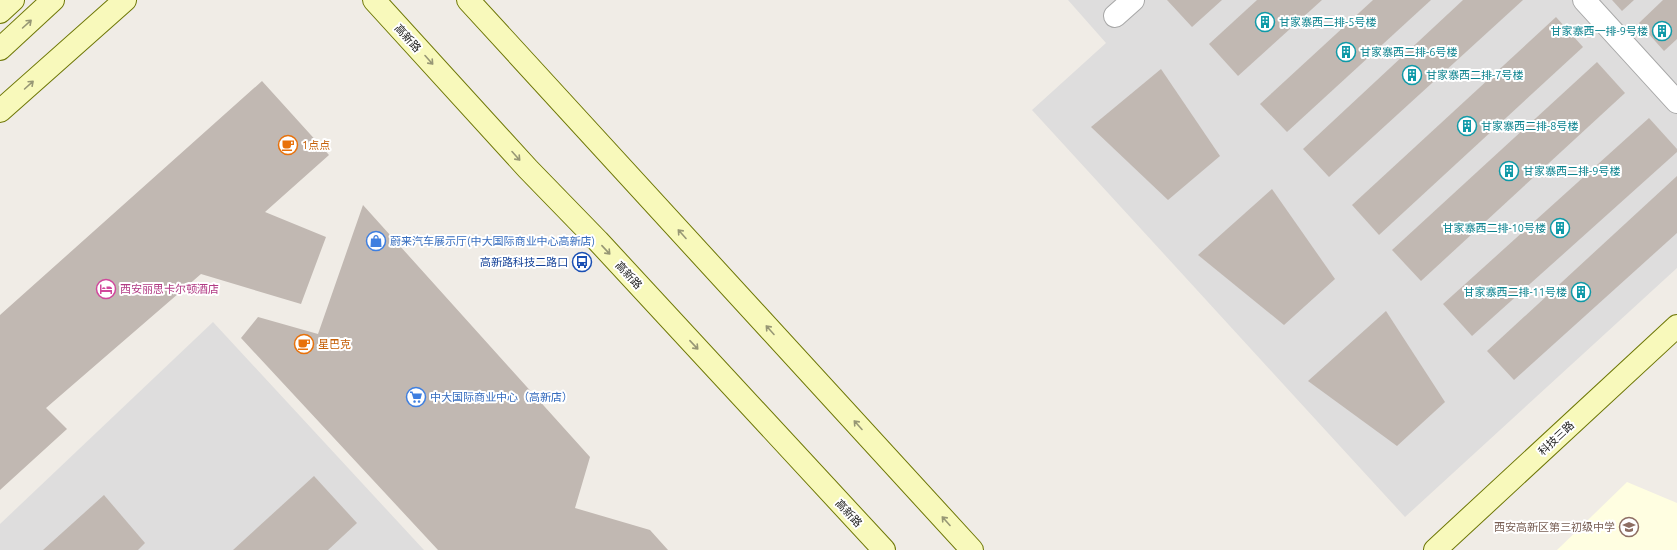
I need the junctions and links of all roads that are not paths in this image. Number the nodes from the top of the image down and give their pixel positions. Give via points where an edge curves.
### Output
1 (13, 0) edge
2 (53, 0) edge
3 (125, 0) edge
4 (374, 0) edge
5 (468, 0) edge
6 (1133, 0) edge
7 (1584, 0) edge
8 (0, 12) edge
9 (1115, 16) dead end
10 (0, 49) edge
11 (1677, 102) edge
12 (0, 111) edge
13 (1677, 326) edge
14 (884, 550) edge
15 (972, 550) edge
16 (1434, 550) edge

1 - 8 main road
10 -> 2 main road
12 -> 3 main road
4 -> 14 main road, 高新路
15 -> 5 main road
6 - 9 street
7 - 11 street
13 - 16 main road, 科技三路

